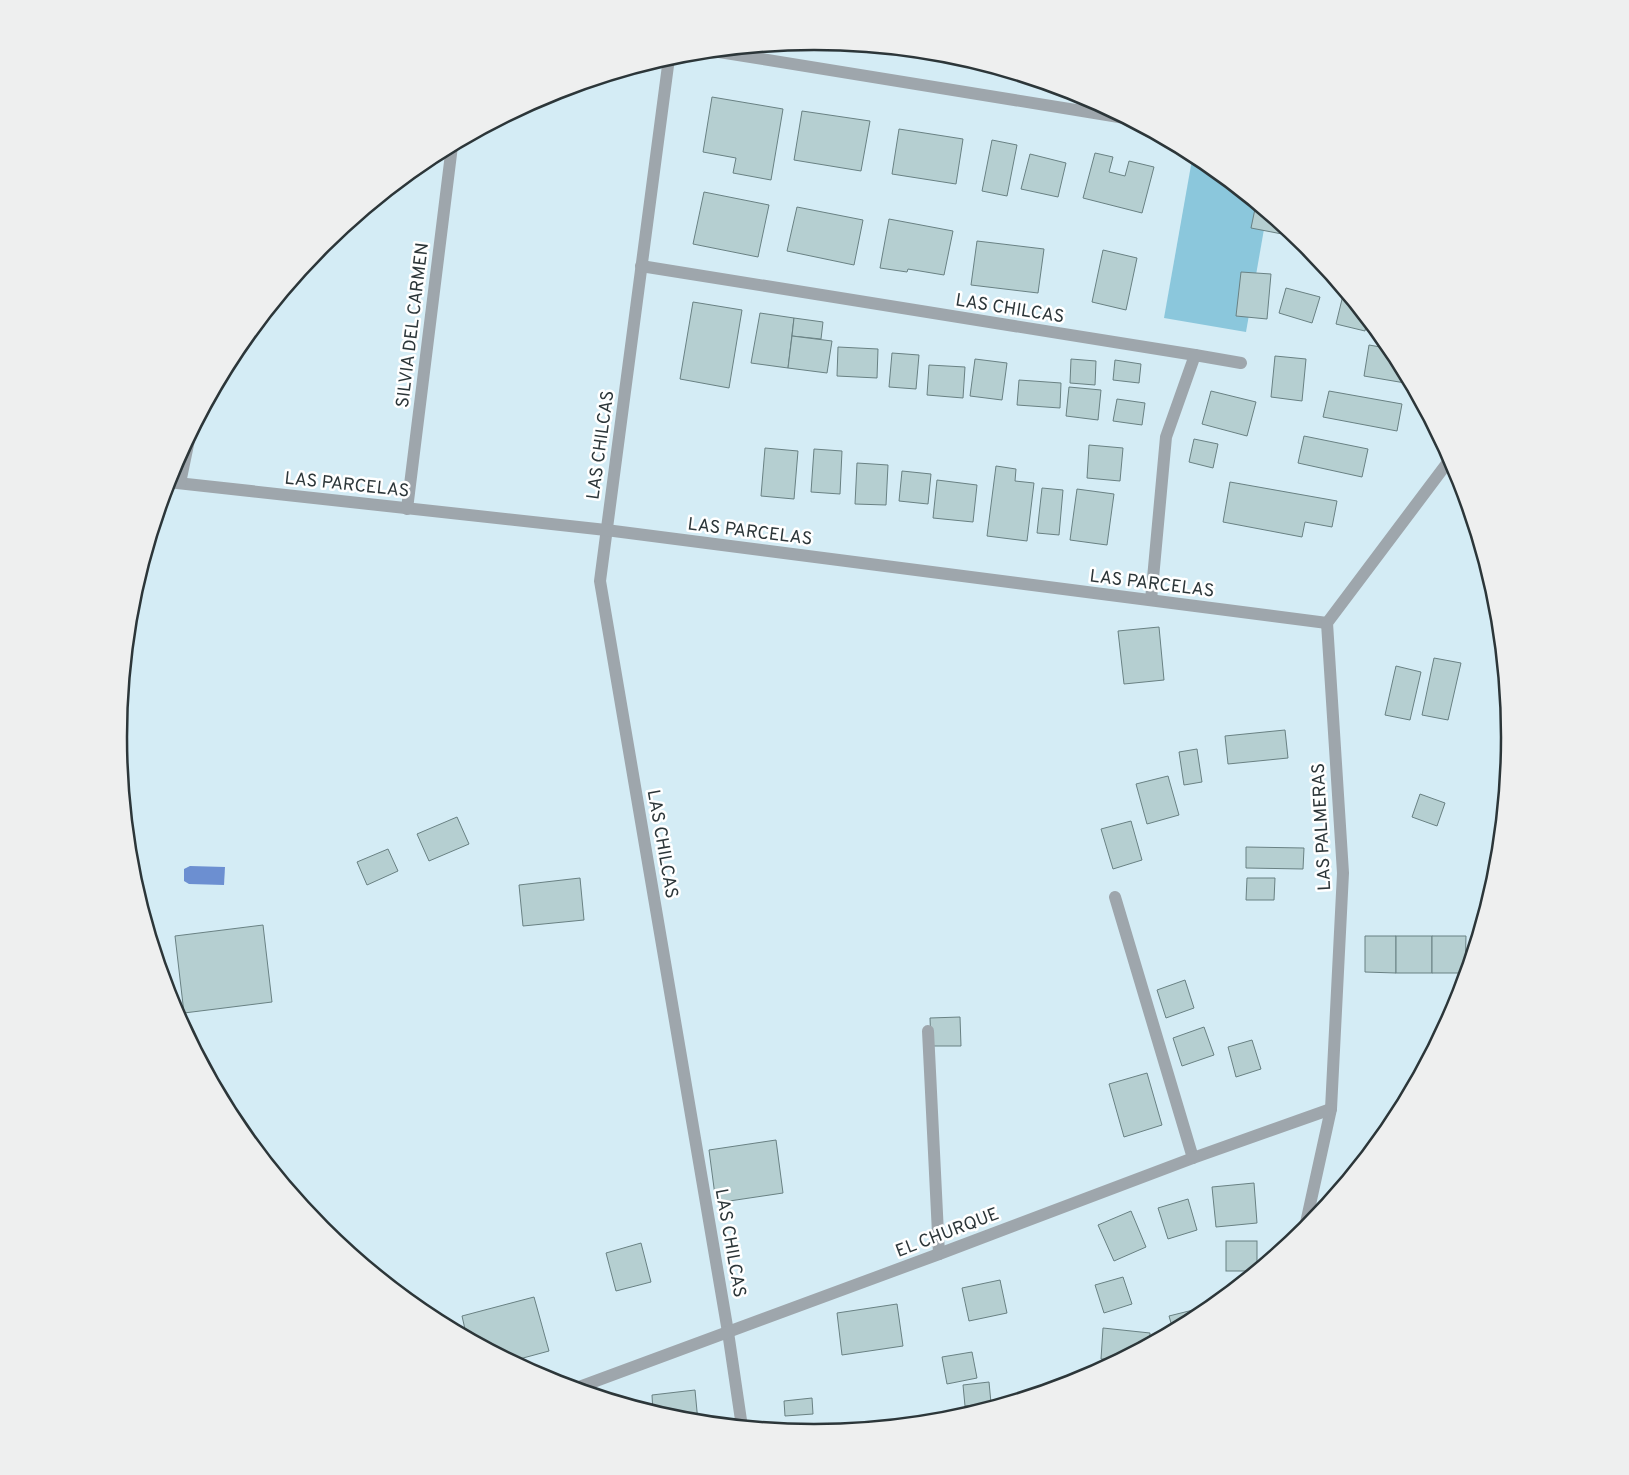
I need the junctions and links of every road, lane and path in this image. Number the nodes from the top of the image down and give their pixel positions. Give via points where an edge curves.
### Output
1 (736, 55) edge
2 (668, 66) edge
3 (1106, 115) edge
4 (451, 155) edge
5 (641, 266) junction
6 (1195, 355) junction
7 (1241, 363) dead end
8 (1446, 465) edge
9 (176, 482) edge
10 (407, 509) junction
11 (606, 530) junction
12 (1151, 600) junction
13 (1326, 623) junction
14 (1115, 897) dead end
15 (928, 1031) dead end
16 (1331, 1108) junction
17 (1193, 1158) junction
18 (1307, 1217) edge
19 (939, 1254) junction
20 (728, 1332) junction
21 (584, 1385) edge
22 (741, 1421) edge

1 - 3 street
2 - 5 street, LAS CHILCAS
4 - 10 street, SILVIA DEL CARMEN
5 - 6 street, LAS CHILCAS
5 - 11 street, LAS CHILCAS
6 - 7 street, LAS CHILCAS
6 - 12 street via 1166,437
8 - 13 street
9 - 10 street, LAS PARCELAS
10 - 11 street, LAS PARCELAS
11 - 12 street, LAS PARCELAS
11 - 20 street, LAS CHILCAS via 600,581
12 - 13 street, LAS PARCELAS
13 - 16 street, LAS PALMERAS via 1343,873
14 - 17 street
15 - 19 street
16 - 17 street, EL CHURQUE
16 - 18 street, LAS PALMERAS
17 - 19 street, EL CHURQUE
19 - 20 street, EL CHURQUE
20 - 21 street, EL CHURQUE
20 - 22 street, LAS CHILCAS

